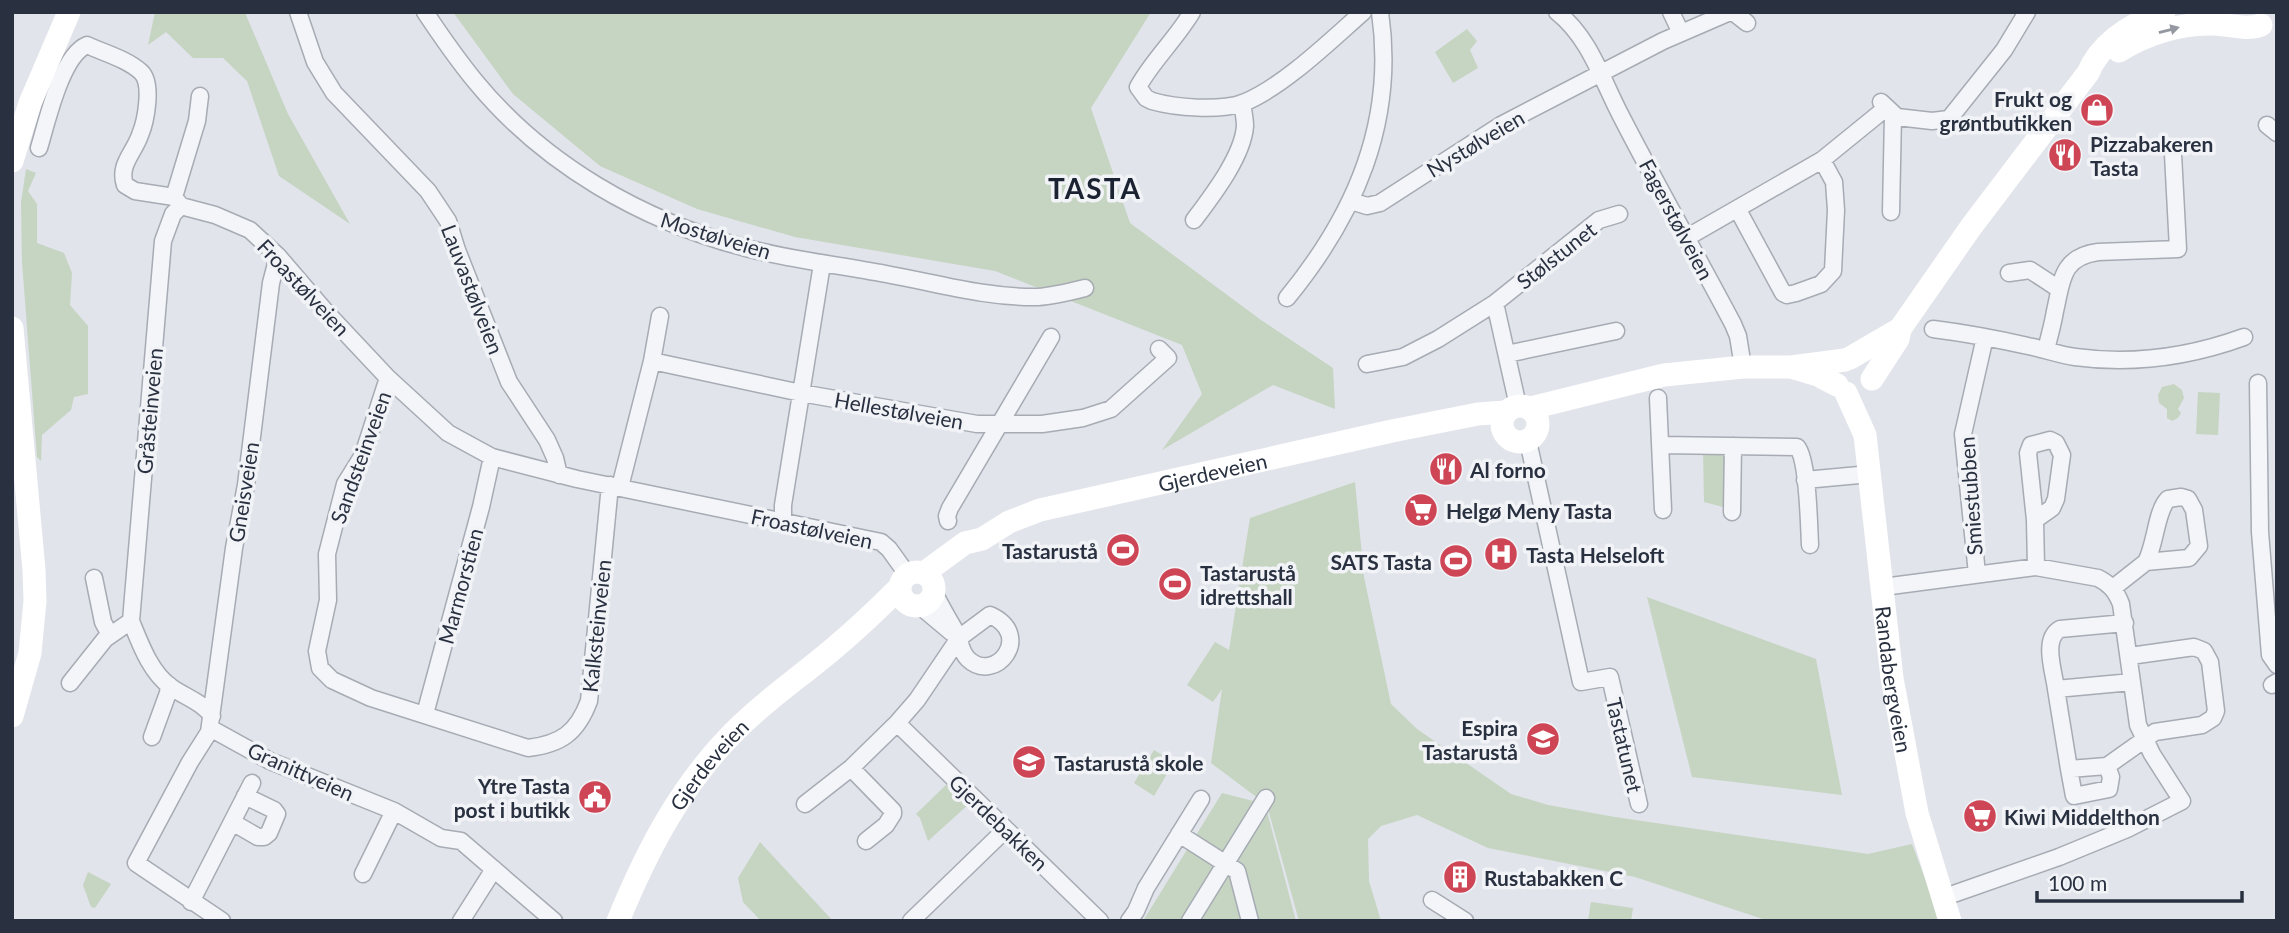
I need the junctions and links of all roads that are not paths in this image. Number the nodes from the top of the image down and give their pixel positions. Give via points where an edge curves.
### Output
1 (69, 12) edge
2 (298, 12) edge
3 (425, 12) edge
4 (1192, 12) edge
5 (1363, 12) edge
6 (1380, 12) edge
7 (1557, 12) edge
8 (1671, 12) edge
9 (1731, 12) edge
10 (2027, 12) edge
11 (2164, 12) edge
12 (1747, 23) dead end
13 (2268, 25) edge
14 (1681, 33) junction
15 (2088, 74) junction
16 (1600, 75) junction
17 (200, 96) dead end
18 (1242, 103) junction
19 (1886, 108) junction
20 (39, 148) dead end
21 (1822, 160) junction
22 (12, 161) edge
23 (2170, 164) dead end
24 (1351, 201) junction
25 (177, 202) junction
26 (1738, 210) junction
27 (1891, 212) dead end
28 (1619, 214) dead end
29 (1194, 220) dead end
30 (1686, 238) junction
31 (278, 256) junction
32 (822, 264) junction
33 (2009, 273) dead end
34 (1084, 288) dead end
35 (2059, 289) junction
36 (1286, 298) dead end
37 (1495, 303) junction
38 (660, 317) dead end
39 (12, 328) edge
40 (1900, 329) junction
41 (1933, 329) dead end
42 (1616, 331) dead end
43 (1051, 337) dead end
44 (1985, 337) junction
45 (2244, 337) dead end
46 (1159, 349) dead end
47 (2046, 350) junction
48 (1507, 354) junction
49 (1847, 359) junction
50 (652, 361) junction
51 (1367, 364) dead end
52 (1743, 367) junction
53 (1791, 367) junction
54 (388, 378) junction
55 (1871, 382) junction
56 (2258, 383) dead end
57 (1842, 389) junction
58 (801, 393) junction
59 (1590, 394) junction
60 (1658, 398) dead end
61 (1518, 409) junction
62 (1448, 421) junction
63 (998, 425) junction
64 (1865, 435) junction
65 (1523, 439) junction
66 (1661, 445) junction
67 (1733, 446) junction
68 (492, 457) junction
69 (1870, 474) junction
70 (559, 475) junction
71 (1805, 481) junction
72 (615, 486) junction
73 (1663, 510) dead end
74 (1732, 512) dead end
75 (2035, 520) dead end
76 (783, 521) junction
77 (948, 521) dead end
78 (1810, 545) dead end
79 (2146, 562) dead end
80 (2036, 567) junction
81 (1977, 574) junction
82 (94, 578) dead end
83 (1883, 587) junction
84 (2113, 588) junction
85 (918, 589) junction
86 (2272, 607) edge
87 (131, 621) junction
88 (2125, 623) junction
89 (110, 635) junction
90 (2130, 656) junction
91 (2277, 665) edge
92 (2132, 682) junction
93 (70, 683) dead end
94 (169, 685) junction
95 (2056, 689) junction
96 (425, 714) junction
97 (12, 716) edge
98 (211, 722) junction
99 (897, 723) junction
100 (152, 737) dead end
101 (2145, 741) junction
102 (2107, 766) junction
103 (851, 768) junction
104 (2069, 769) junction
105 (1266, 798) dead end
106 (1201, 799) dead end
107 (805, 804) dead end
108 (1639, 804) dead end
109 (394, 811) junction
110 (232, 822) junction
111 (1005, 830) junction
112 (1179, 834) junction
113 (866, 841) dead end
114 (1225, 863) junction
115 (495, 869) junction
116 (362, 874) dead end
117 (1941, 898) junction
118 (1432, 900) dead end
119 (191, 902) junction
120 (215, 919) edge
121 (461, 921) edge
122 (554, 921) edge
123 (618, 921) edge
124 (911, 921) edge
125 (1100, 921) edge
126 (1129, 921) edge
127 (1190, 921) edge
128 (1250, 921) edge
129 (1465, 921) edge
130 (1950, 921) edge

1 - 22 main road via 30,103
2 - 70 street, Lauvastølveien via 315,62 334,93 428,191 448,221 509,382 547,440
3 - 32 street, Mostølveien via 506,115 583,177 680,228
4 - 18 street via 1138,88 1146,98 1160,103 1213,107
5 - 18 street via 1298,68
6 - 24 street via 1381,97 1374,135
7 - 16 street, Fagerstølveien via 1572,24
8 - 14 street
9 - 12 street
9 - 14 street
10 - 19 street via 2004,50 1949,120 1919,120
11 - 15 main road, Randabergveien via 2109,43
15 -> 13 main road, Randabergveien via 2123,48 2172,29
14 - 16 street
15 - 40 main road, Randabergveien
16 - 24 street, Nystølveien via 1501,125 1380,203 1367,206
16 - 30 street, Fagerstølveien
17 - 25 street, Gråsteinveien
18 - 29 street via 1245,126 1239,147
19 - 21 street
19 - 27 street
20 - 25 street, Froastølveien via 72,56 87,45 127,63 147,82 141,134 122,172 125,186
21 - 26 street
21 - 26 street via 1834,182 1836,210 1833,271 1821,284 1783,293
23 - 35 street via 2178,249 2085,254 2069,266
24 - 36 street via 1315,264
25 - 31 street, Froastølveien via 241,225
25 - 87 street, Gråsteinveien via 163,241
26 - 30 street
28 - 37 street, Stølstunet via 1599,220
30 - 52 street, Fagerstølveien via 1733,324
31 - 54 street, Froastølveien
31 - 98 street, Gneisveien
32 - 34 street, Mostølveien via 1016,296 1049,296
32 - 58 street
33 - 35 street via 2030,270
35 - 47 street
37 - 48 street, Stølstunet
37 - 51 street, Stølstunet via 1420,349
38 - 50 street
39 - 97 main road via 35,601 30,653
40 - 49 main road, Randabergveien
40 - 55 main road, Randabergveien
41 - 44 street
42 - 48 street
43 - 63 street, Hellestølveien
44 - 47 street
44 - 81 street, Smiestubben via 1964,434
45 - 47 street via 2210,358 2115,361
46 - 63 street, Hellestølveien via 1168,358 1111,409 1063,421
48 - 61 street, Stølstunet
49 - 53 main road, Gjerdeveien
49 - 55 main road via 1866,363
49 - 57 main road via 1835,374
50 - 58 street, Hellestølveien
50 - 72 street
52 - 53 main road, Gjerdeveien
52 - 59 main road, Gjerdeveien via 1664,375
53 - 57 main road, Gjerdeveien
54 - 68 street, Froastølveien via 447,433
54 - 96 street, Sandsteinveien via 363,455 345,484 327,554 328,600 317,660 332,680 371,698
55 - 57 main road via 1857,395
55 - 64 main road, Randabergveien
56 - 86 street via 2260,532
57 - 64 main road, Randabergveien
58 - 63 street, Hellestølveien
58 - 76 street
59 - 61 main road, Gjerdeveien
59 - 65 main road, Gjerdeveien
60 - 66 street
61 - 62 main road, Gjerdeveien
61 - 65 main road via 1539,419
61 - 65 main road via 1501,425
62 - 65 main road, Gjerdeveien
62 - 85 main road, Gjerdeveien via 1068,502 1023,516 982,538 971,552
63 - 77 street, Hellestølveien via 950,508
64 - 69 main road, Randabergveien
65 - 108 street, Tastatunet via 1581,682 1610,677
66 - 67 street
66 - 73 street
67 - 71 street via 1797,447
67 - 74 street
68 - 70 street, Froastølveien
68 - 96 street, Marmorstien
69 - 71 street
69 - 83 main road, Randabergveien
70 - 72 street, Froastølveien
71 - 78 street
72 - 76 street, Froastølveien
72 - 96 street, Kalksteinveien via 589,701 582,719 554,744 527,748
75 - 80 street
76 - 85 street, Froastølveien via 881,542
79 - 84 street
80 - 81 street
80 - 84 street via 2098,578
81 - 83 street
82 - 89 street
83 - 117 main road, Randabergveien via 1902,736
84 - 88 street
85 - 99 street, Froastølveien via 959,638
85 - 123 main road, Gjerdeveien via 751,715 694,777 640,867
86 - 91 street via 2271,659
87 - 89 street
87 - 94 street, Gråsteinveien via 149,661
88 - 90 street
88 - 95 street via 2054,632 2050,642
89 - 93 street
90 - 92 street
90 - 101 street via 2194,647 2209,656 2213,718 2202,725 2159,730
92 - 95 street
92 - 101 street
94 - 98 street, Gråsteinveien via 207,709
94 - 100 street
95 - 104 street
98 - 109 street, Granittveien via 270,761
98 - 119 street via 136,863
99 - 103 street
99 - 111 street, Gjerdebakken
101 - 102 street
101 - 117 street via 2182,801 2059,857
102 - 104 street
102 - 104 street via 2109,789 2074,796
103 - 107 street
103 - 113 street via 893,810 886,825
105 - 114 street
106 - 112 street
109 - 115 street, Granittveien via 441,838 461,841
109 - 116 street
110 - 110 street via 249,789 277,814 264,837
110 - 119 street
111 - 124 street
111 - 125 street, Gjerdebakken
112 - 114 street
112 - 126 street
114 - 127 street
114 - 128 street via 1237,871
115 - 121 street
115 - 122 street, Granittveien
117 - 130 main road, Randabergveien
118 - 129 street
119 - 120 street

